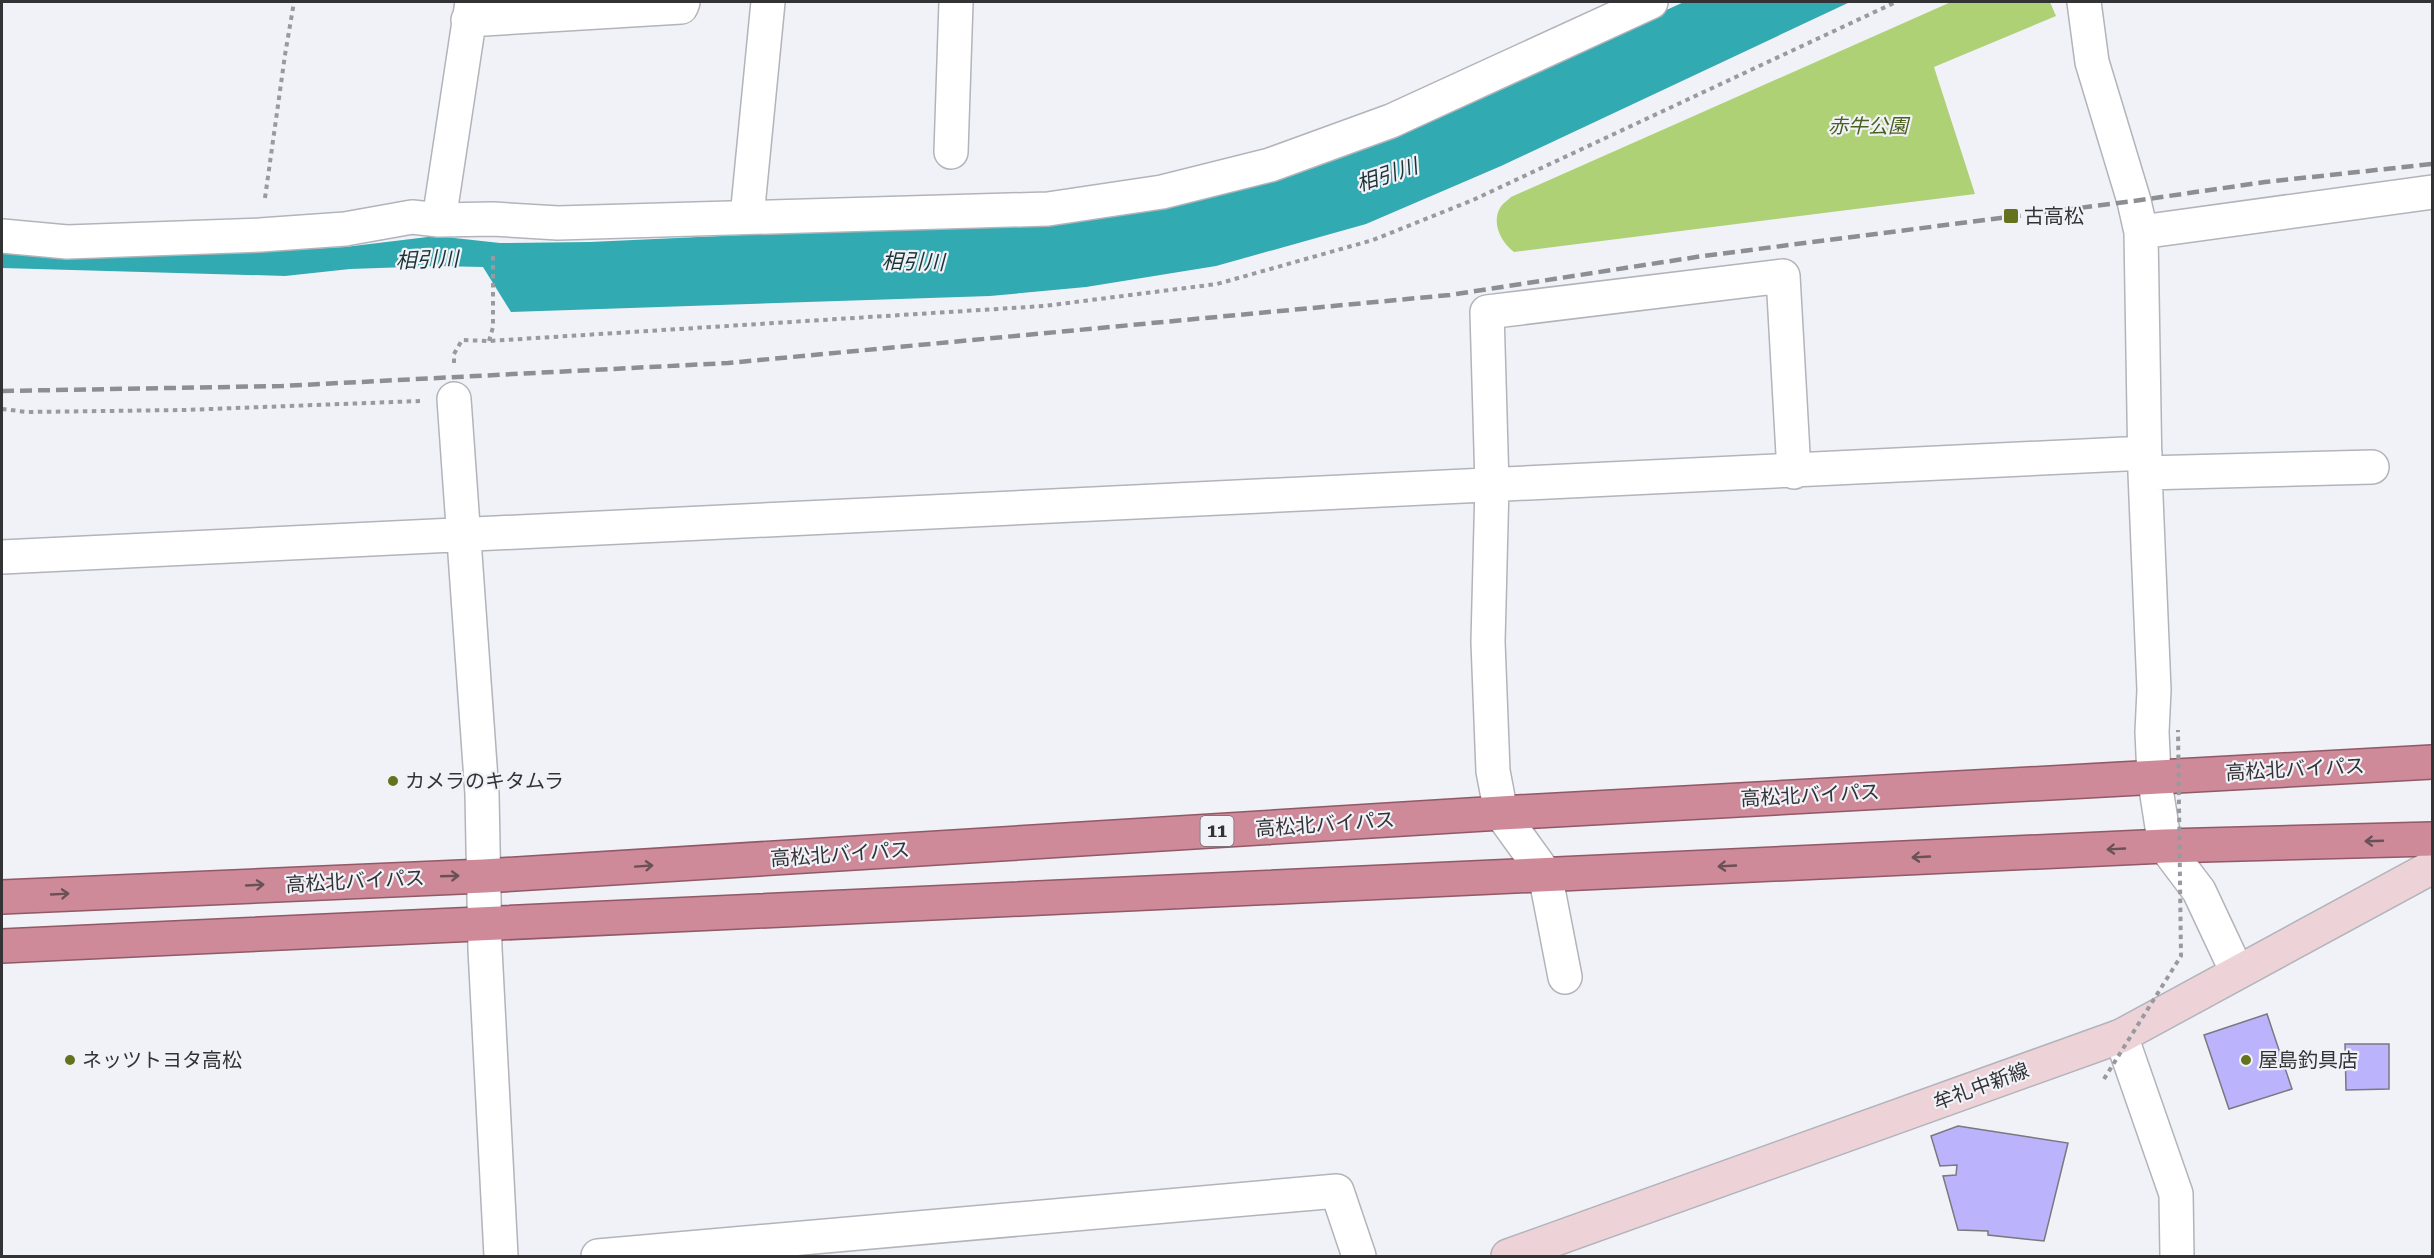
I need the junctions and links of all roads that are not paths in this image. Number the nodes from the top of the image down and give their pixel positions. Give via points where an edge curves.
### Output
1 (683, 2) edge
2 (768, 2) edge
3 (956, 2) edge
4 (1651, 2) edge
5 (2084, 2) edge
6 (470, 10) edge
7 (951, 152) dead end
8 (2433, 192) edge
9 (747, 217) junction
10 (439, 220) junction
11 (2140, 232) junction
12 (2, 236) edge
13 (454, 399) road end
14 (2145, 463) junction
15 (2372, 467) dead end
16 (1794, 472) junction
17 (1492, 485) junction
18 (463, 534) junction
19 (2, 557) edge
20 (2433, 762) edge
21 (2154, 776) junction
22 (1502, 813) junction
23 (2433, 839) edge
24 (2165, 846) junction
25 (2433, 867) edge
26 (1545, 874) junction
27 (484, 876) junction
28 (2, 897) edge
29 (484, 924) junction
30 (2, 946) edge
31 (2237, 972) junction
32 (1565, 977) dead end
33 (2121, 1036) junction
34 (501, 1257) edge
35 (598, 1257) edge
36 (1359, 1257) edge
37 (1508, 1257) edge
38 (2177, 1257) edge

1 - 6 street via 681,7
2 - 9 street
3 - 7 street
4 - 9 street via 1391,121 1270,165 1162,192 1048,209
5 - 11 street via 2092,62
6 - 10 street
8 - 11 street
9 - 10 street via 558,223
10 - 12 street via 412,217 345,229 261,235 67,242
11 - 14 street
13 - 18 street
14 - 15 street
14 - 16 street
14 - 21 street
16 - 17 street
16 - 17 street via 1783,276 1486,312
17 - 18 street
17 - 22 street via 1488,642 1493,771
18 - 19 street
18 - 27 street via 482,794
20 - 21 highway, 高松北バイパス / 11
21 - 22 highway, 高松北バイパス / 11
21 - 24 street
22 - 26 street
27 -> 22 highway, 高松北バイパス / 11
23 -> 24 highway
24 -> 26 highway
24 - 31 street via 2199,891
25 - 31 main road, 牟礼中新線
26 - 29 highway
26 - 32 street
28 -> 27 highway, 高松北バイパス / 11
27 - 29 street
29 - 30 highway
29 - 34 street
31 - 33 main road, 牟礼中新線
33 - 37 main road, 牟礼中新線
33 - 38 street via 2176,1194
35 - 36 street via 1337,1191

